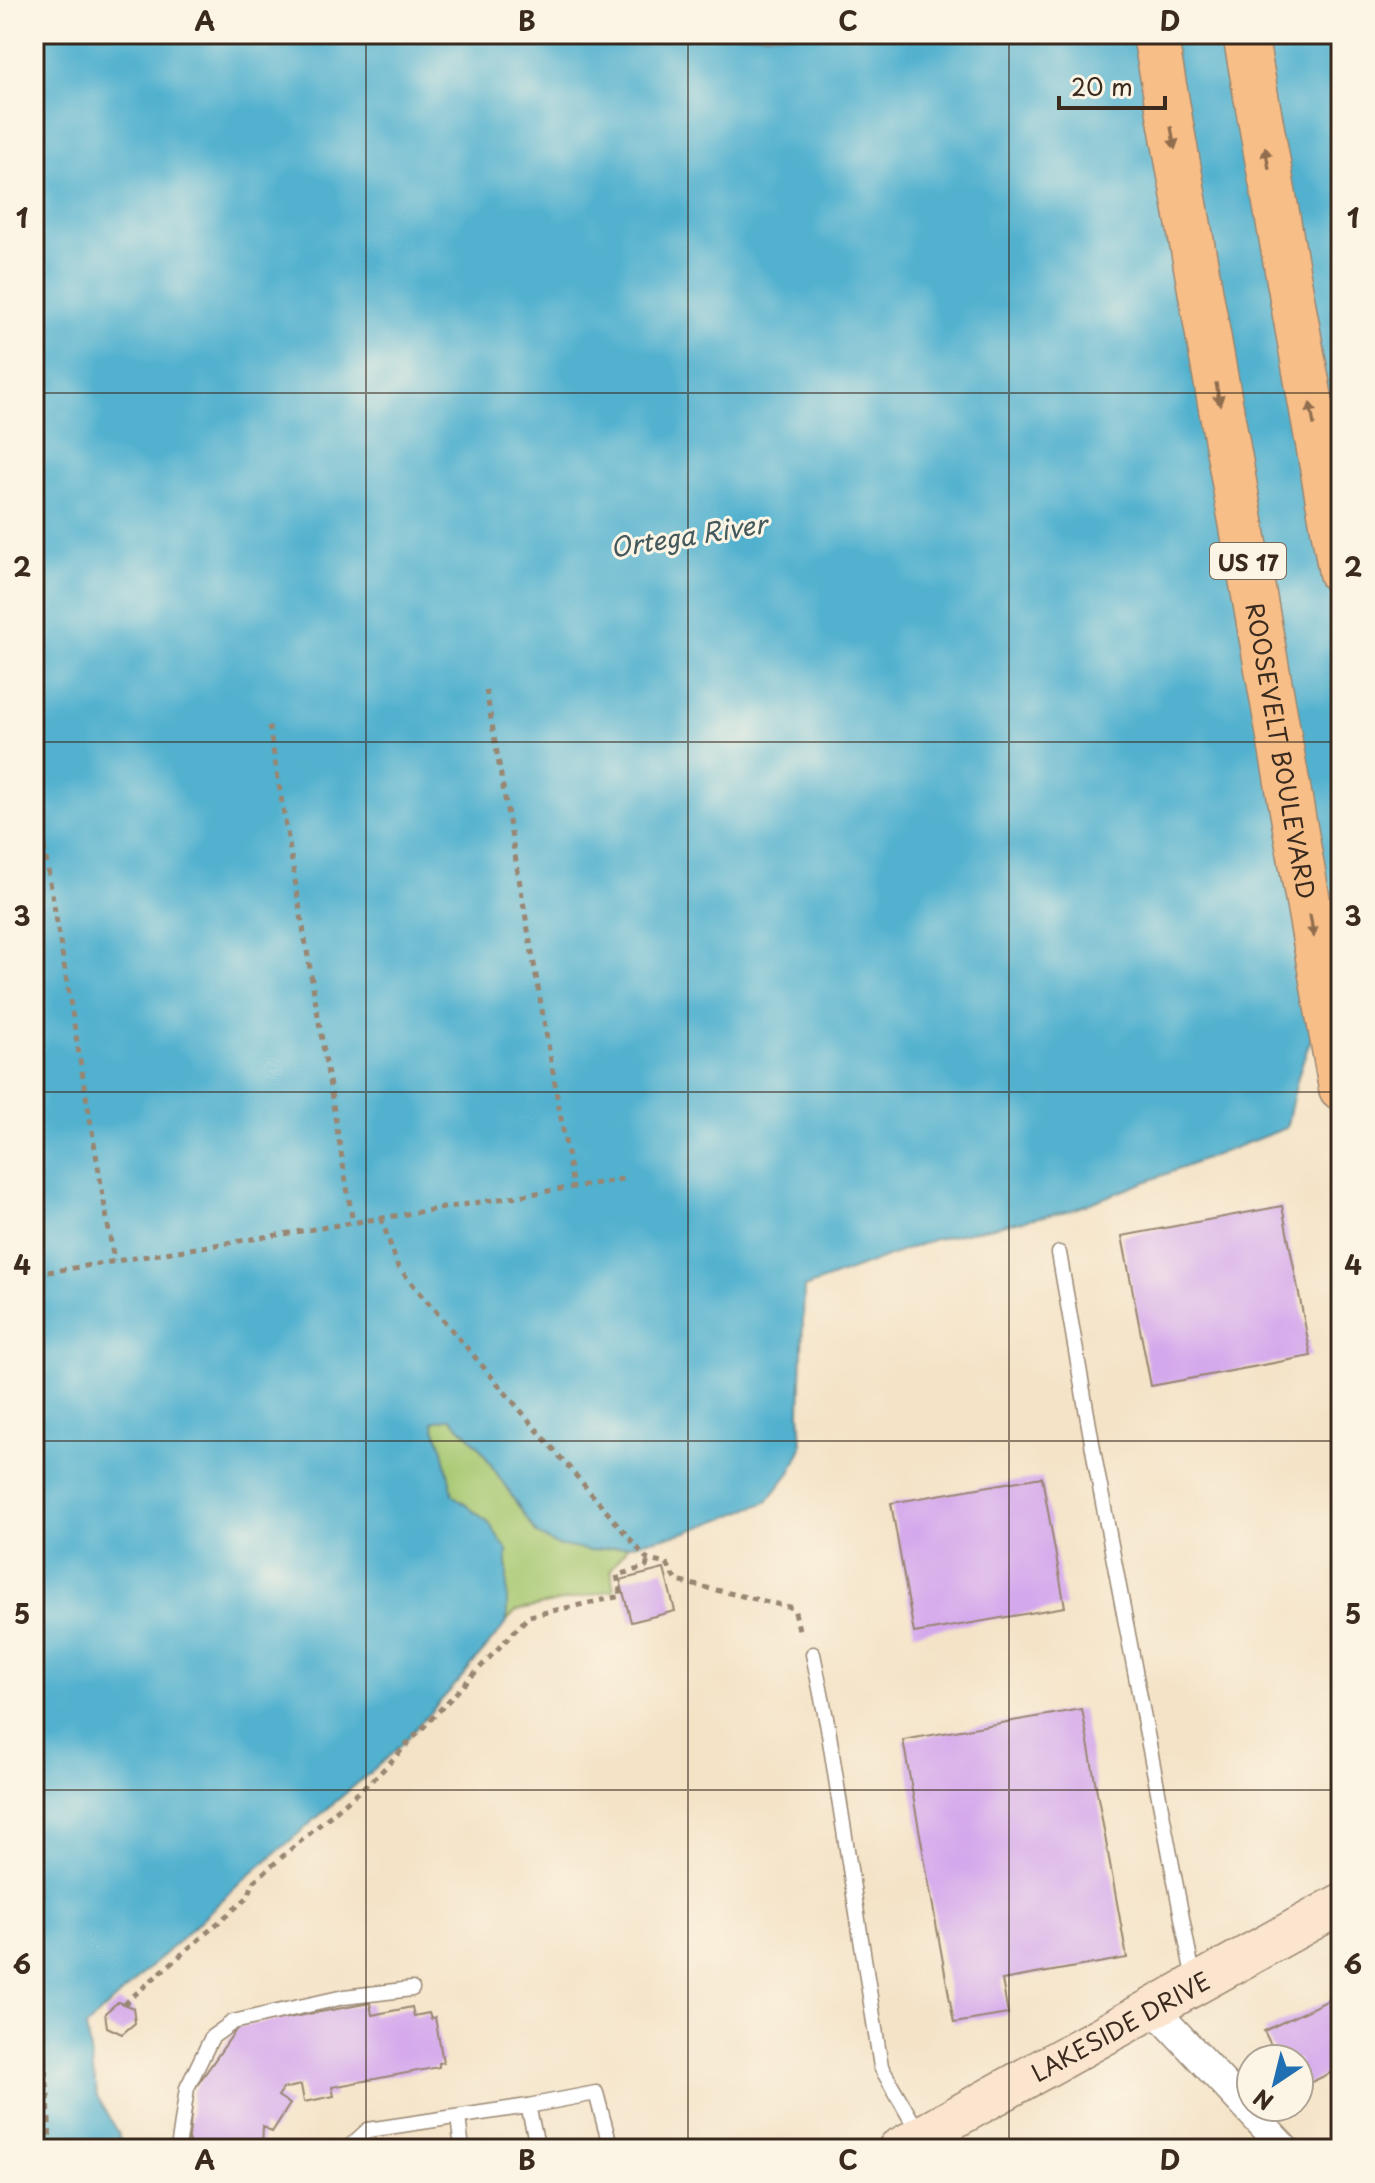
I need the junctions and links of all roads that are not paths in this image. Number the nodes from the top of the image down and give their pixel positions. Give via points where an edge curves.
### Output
1 (1155, 34) edge
2 (1245, 34) edge
3 (1341, 573) edge
4 (1341, 1088) edge
5 (1059, 1253) dead end
6 (813, 1654) dead end
7 (1341, 1904) edge
8 (1194, 1985) junction
9 (412, 1989) dead end
10 (1153, 2008) junction
11 (528, 2106) junction
12 (458, 2117) junction
13 (909, 2142) edge
14 (178, 2149) edge
15 (347, 2149) edge
16 (462, 2149) edge
17 (538, 2149) edge
18 (611, 2149) edge
19 (1285, 2149) edge

1 -> 4 highway, ROOSEVELT BOULEVARD / US 17
3 -> 2 highway
5 - 8 lane
6 - 13 lane via 881,2067
7 - 8 street, LAKESIDE DRIVE
8 - 10 street, LAKESIDE DRIVE
9 - 14 lane via 344,1997 233,2022 212,2037 187,2088
10 - 13 street, LAKESIDE DRIVE
10 - 19 street
11 - 12 lane
11 - 17 lane
11 - 18 lane via 596,2093
12 - 15 lane via 368,2130
12 - 16 lane

